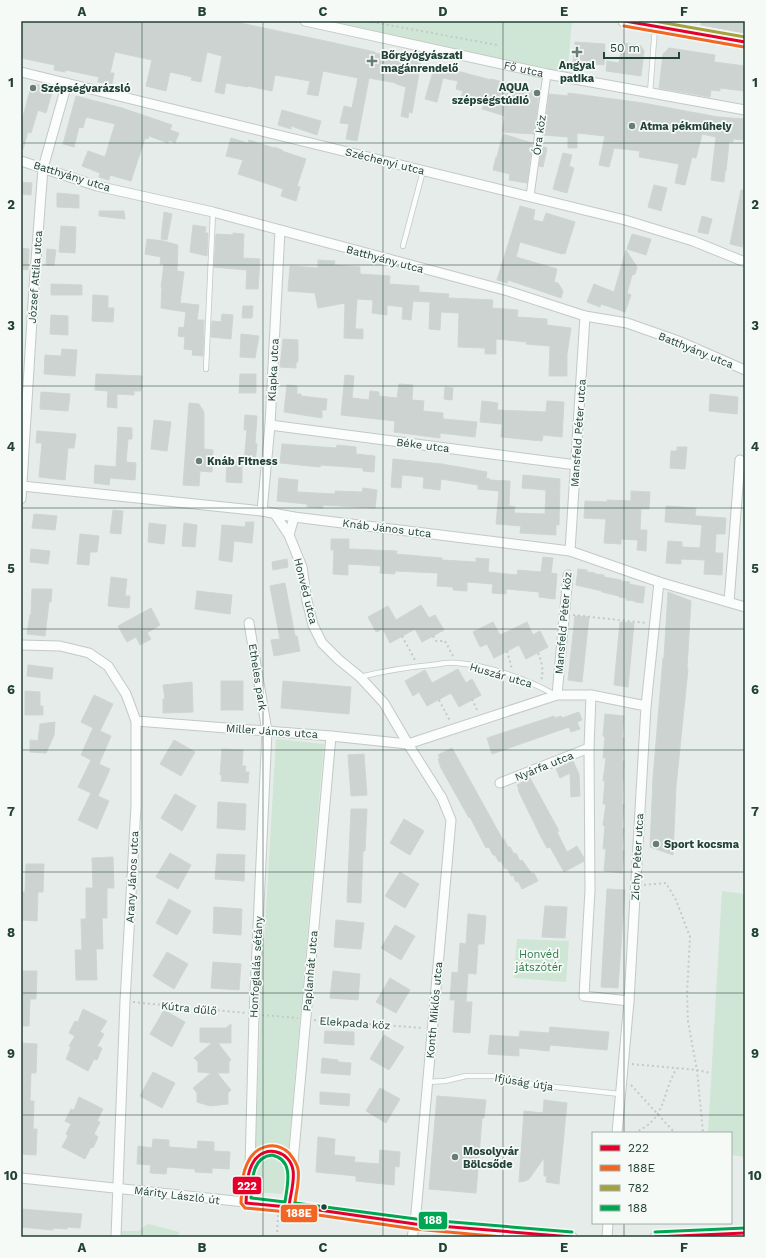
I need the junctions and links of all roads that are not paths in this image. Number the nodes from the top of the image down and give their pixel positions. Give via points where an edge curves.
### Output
1 (304, 21) edge
2 (625, 21) edge
3 (655, 24) edge
4 (745, 42) edge
5 (21, 72) edge
6 (547, 74) junction
7 (67, 83) junction
8 (650, 93) junction
9 (745, 110) edge
10 (21, 161) edge
11 (43, 168) junction
12 (423, 171) junction
13 (530, 196) junction
14 (213, 212) junction
15 (280, 230) junction
16 (403, 246) dead end
17 (745, 262) edge
18 (585, 316) junction
19 (206, 369) dead end
20 (745, 370) edge
21 (270, 425) junction
22 (740, 460) dead end
23 (576, 465) junction
24 (22, 486) edge
25 (21, 499) edge
26 (262, 511) junction
27 (275, 514) junction
28 (294, 517) junction
29 (289, 536) junction
30 (570, 551) junction
31 (568, 574) dead end
32 (659, 582) junction
33 (729, 602) junction
34 (745, 607) edge
35 (249, 623) dead end
36 (21, 645) edge
37 (360, 677) junction
38 (556, 695) junction
39 (591, 695) junction
40 (646, 706) junction
41 (136, 721) junction
42 (267, 730) junction
43 (331, 736) junction
44 (408, 744) junction
45 (589, 748) junction
46 (500, 783) dead end
47 (442, 798) joint
48 (629, 1001) junction
49 (427, 1082) junction
50 (620, 1094) junction
51 (617, 1132) edge
52 (250, 1167) junction
53 (293, 1169) junction
54 (21, 1178) edge
55 (117, 1188) junction
56 (246, 1203) junction
57 (289, 1207) junction
58 (415, 1224) junction
59 (608, 1224) edge
60 (745, 1233) edge
61 (476, 1234) edge
62 (688, 1236) edge
63 (116, 1237) edge
64 (412, 1237) edge
65 (572, 1237) edge
66 (607, 1237) edge
67 (655, 1237) edge

1 - 6 street, Fő utca
2 - 3 main road
3 - 4 main road
3 - 8 lane
5 - 7 street, Széchenyi utca
6 - 8 street, Fő utca
6 - 13 street, Óra köz
7 - 11 street, József Attila utca
7 - 12 street, Széchenyi utca
8 - 9 street, Fő utca
10 - 11 street, Batthyány utca
11 - 14 street, Batthyány utca via 97,186
11 - 24 street, József Attila utca
12 - 13 street, Széchenyi utca
12 - 16 lane
13 - 17 street, Széchenyi utca via 625,220 693,241
14 - 15 street, Batthyány utca
14 - 19 lane
15 - 18 street, Batthyány utca via 508,291
15 - 21 street, Klapka utca
18 - 20 street, Batthyány utca via 634,326 681,342
18 - 23 street, Mansfeld Péter utca
21 - 23 street, Béke utca
21 - 26 street, Klapka utca
22 - 33 street
23 - 30 street, Mansfeld Péter utca
24 - 25 street, József Attila utca
24 - 26 street, Knáb János utca
26 - 27 street, Knáb János utca
27 - 28 street, Knáb János utca
27 - 29 street, Honvéd utca
28 - 29 street
28 - 30 street, Knáb János utca
29 - 37 street, Honvéd utca via 302,567 313,625 322,643
30 - 32 street, Knáb János utca
31 - 38 street, Mansfeld Péter köz
32 - 33 street, Knáb János utca
32 - 40 street, Zichy Péter utca
33 - 34 street, Knáb János utca
35 - 42 street, Etheles park
36 - 41 street, Arany János utca via 60,646 89,653 108,666 126,694
37 - 38 lane, Huszár utca via 395,669 456,663 512,677
37 - 44 street, Honvéd utca via 384,703
38 - 39 street, Huszár utca
38 - 44 street, Huszár utca
39 - 40 street, Huszár utca
39 - 45 street
40 - 48 street, Zichy Péter utca
41 - 42 street, Miller János utca
41 - 55 street, Arany János utca via 136,806
42 - 43 street, Miller János utca
42 - 52 street, Honfoglalás sétány
43 - 44 street, Miller János utca
43 - 53 street, Paplanhát utca
44 - 47 street, Honvéd utca
45 - 46 street, Nyárfa utca
45 - 48 street via 590,890 584,996
47 - 49 street, Konth Miklós utca via 451,820
48 - 50 street, Zichy Péter utca
49 - 50 lane, Ifjúság útja via 466,1076 503,1076 528,1084
49 - 58 street, Konth Miklós utca
50 - 51 street, Zichy Péter utca
52 - 53 lane via 258,1154 277,1151 284,1155
52 - 56 street, Honfoglalás sétány
53 - 57 street, Paplanhát utca
54 - 55 street, Márity László út
55 - 56 street, Márity László út
55 - 63 street, Arany János utca
56 - 57 street, Márity László út
57 - 58 street, Márity László út
58 - 61 street, Márity László út
58 - 64 street, Konth Miklós utca
59 - 66 street
60 - 62 street
61 - 65 street, Márity László út
62 - 67 street

